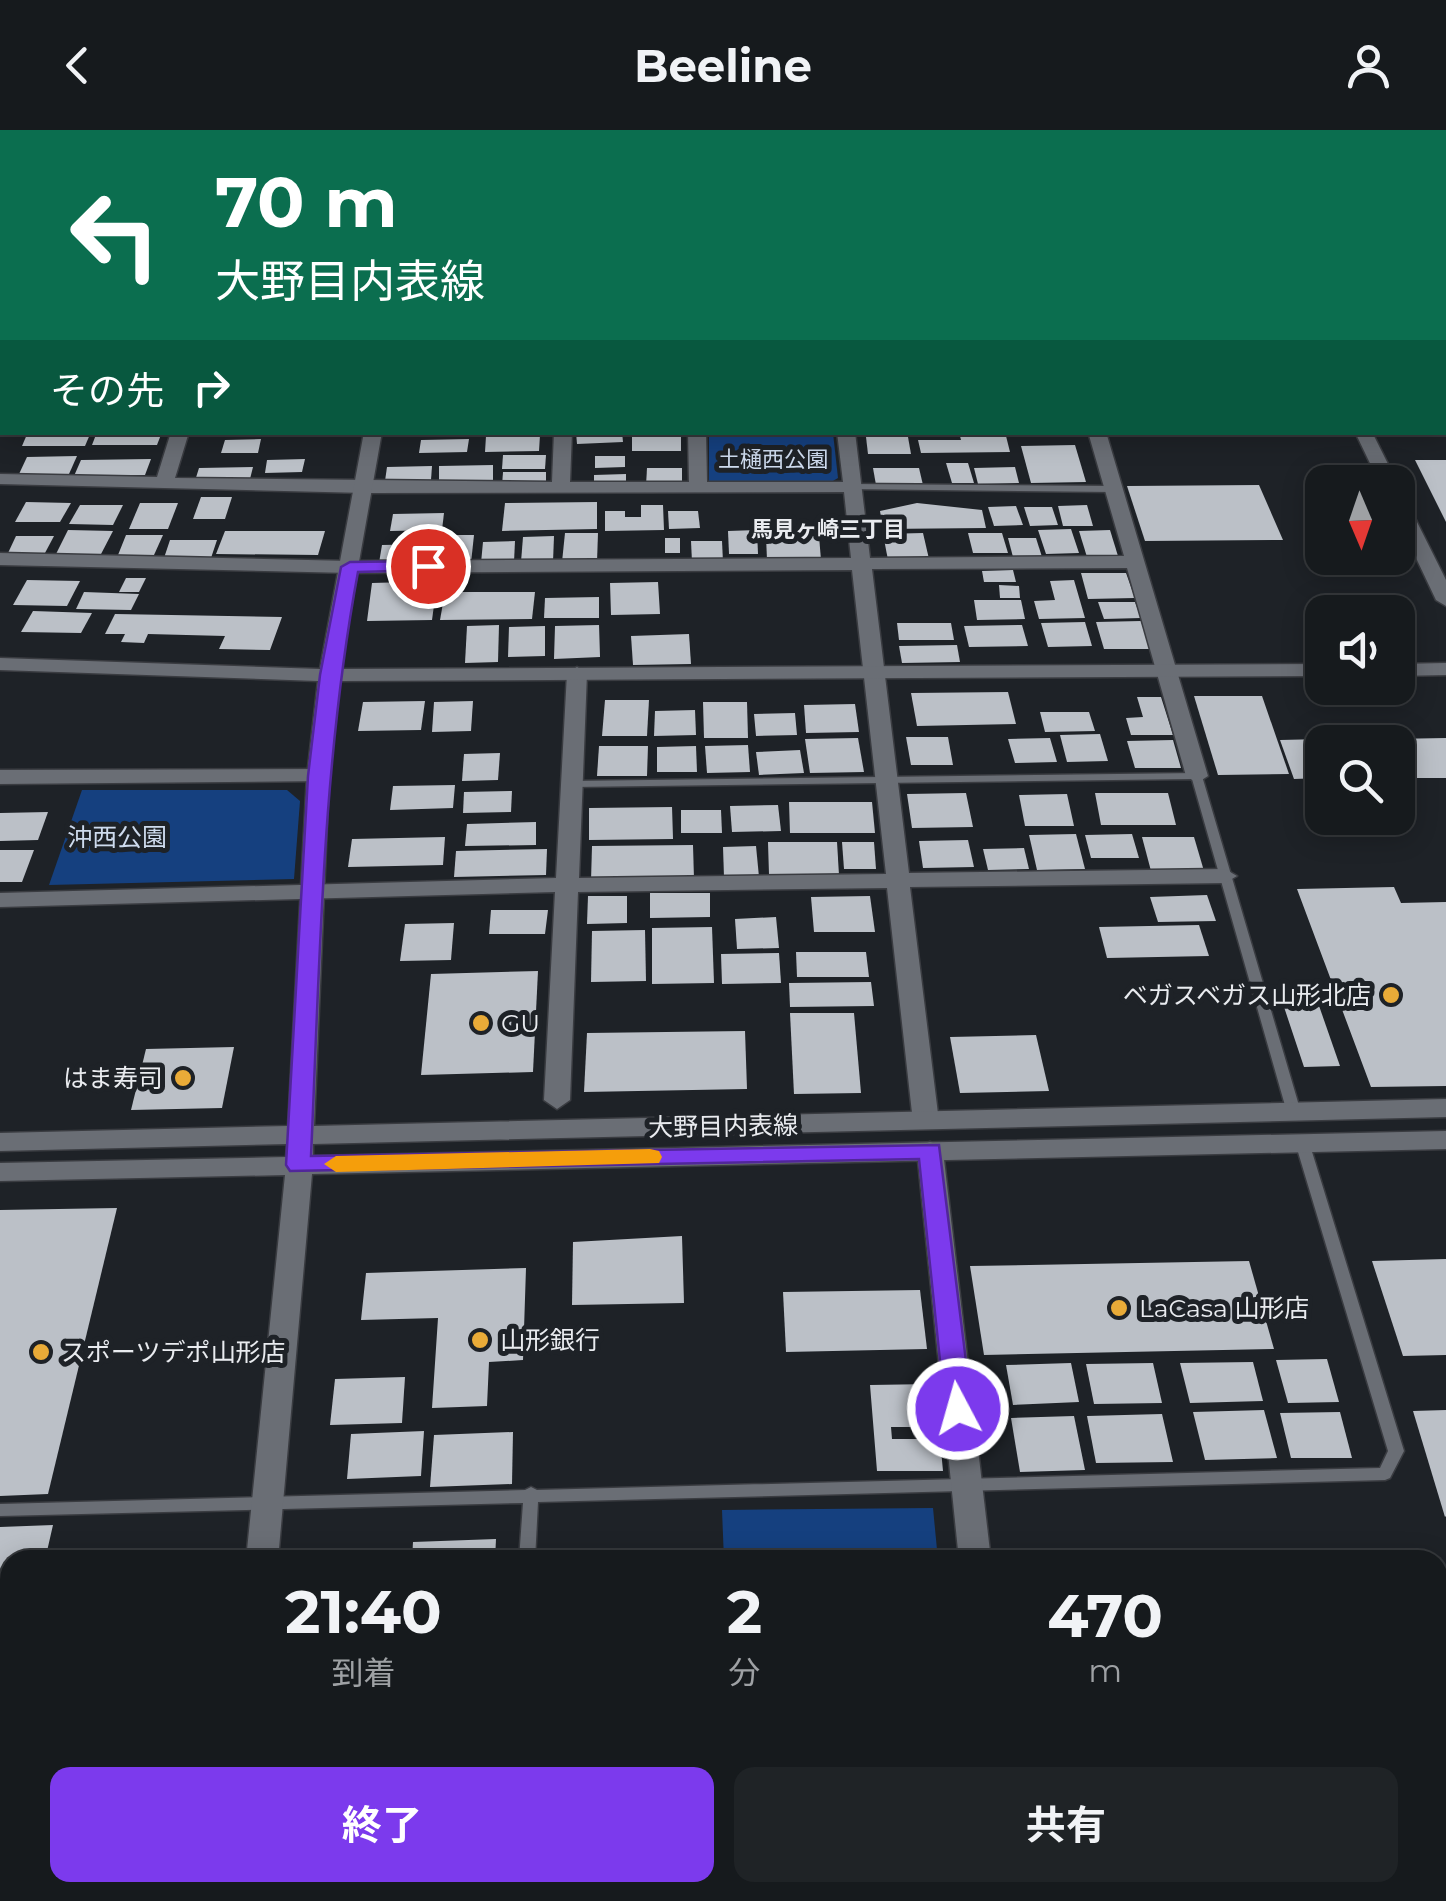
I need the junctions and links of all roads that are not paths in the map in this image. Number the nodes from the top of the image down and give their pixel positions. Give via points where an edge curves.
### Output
1 (179, 435) edge
2 (373, 435) edge
3 (562, 435) edge
4 (698, 435) edge
5 (846, 435) edge
6 (1098, 435) edge
7 (1364, 435) edge
8 (1380, 465) edge
9 (0, 479) edge
10 (164, 484) junction
11 (698, 487) junction
12 (365, 488) junction
13 (561, 488) junction
14 (851, 488) junction
15 (1113, 488) junction
16 (1415, 537) edge
17 (0, 559) edge
18 (1135, 562) junction
19 (860, 565) junction
20 (350, 567) junction
21 (1446, 600) edge
22 (0, 664) edge
23 (1446, 669) edge
24 (1168, 670) junction
25 (1305, 670) edge
26 (1415, 670) edge
27 (876, 672) junction
28 (577, 673) junction
29 (329, 675) junction
30 (318, 776) junction
31 (1198, 776) junction
32 (0, 777) edge
33 (888, 779) junction
34 (572, 784) junction
35 (1224, 876) junction
36 (899, 880) junction
37 (566, 885) junction
38 (312, 892) junction
39 (0, 900) edge
40 (557, 1100) dead end
41 (1446, 1108) edge
42 (1293, 1110) junction
43 (300, 1136) junction
44 (928, 1136) junction
45 (1446, 1140) edge
46 (0, 1142) edge
47 (1302, 1142) junction
48 (299, 1165) junction
49 (0, 1172) edge
50 (966, 1483) junction
51 (531, 1493) junction
52 (266, 1501) junction
53 (0, 1510) edge
54 (263, 1550) edge
55 (528, 1550) edge
56 (974, 1550) edge

1 - 10 street
2 - 12 street
3 - 13 street
4 - 11 street
5 - 14 street
6 - 15 street
7 - 8 street
9 - 10 street
10 - 12 street
11 - 13 street
11 - 14 street
12 - 13 street
12 - 20 street
14 - 15 lane
14 - 19 street
15 - 18 street
16 - 21 street
17 - 20 street
18 - 19 street
18 - 24 street
19 - 20 street
19 - 27 street
20 - 29 street
22 - 29 street
23 - 26 street
24 - 25 street
24 - 27 street
24 - 31 street
27 - 28 street
27 - 33 street
28 - 29 street
28 - 34 street
29 - 30 street
30 - 32 street
30 - 38 street
31 - 33 lane
31 - 35 lane
33 - 34 lane
33 - 36 street
34 - 37 street
35 - 36 street
35 - 42 lane
36 - 37 street
36 - 44 street
37 - 38 street
37 - 40 street
38 - 39 street
38 - 43 street
41 - 42 street, 大野目内表線
42 - 44 street, 大野目内表線
43 - 44 street, 大野目内表線
43 - 46 street, 大野目内表線
43 - 48 street
44 - 47 street, 大野目内表線
44 - 48 street, 大野目内表線
44 - 50 street
45 - 47 street, 大野目内表線
47 - 50 lane via 1396,1451 1384,1474
48 - 49 street, 大野目内表線
48 - 52 street
50 - 51 lane
50 - 56 street
51 - 52 lane
51 - 55 lane
52 - 53 lane
52 - 54 street

